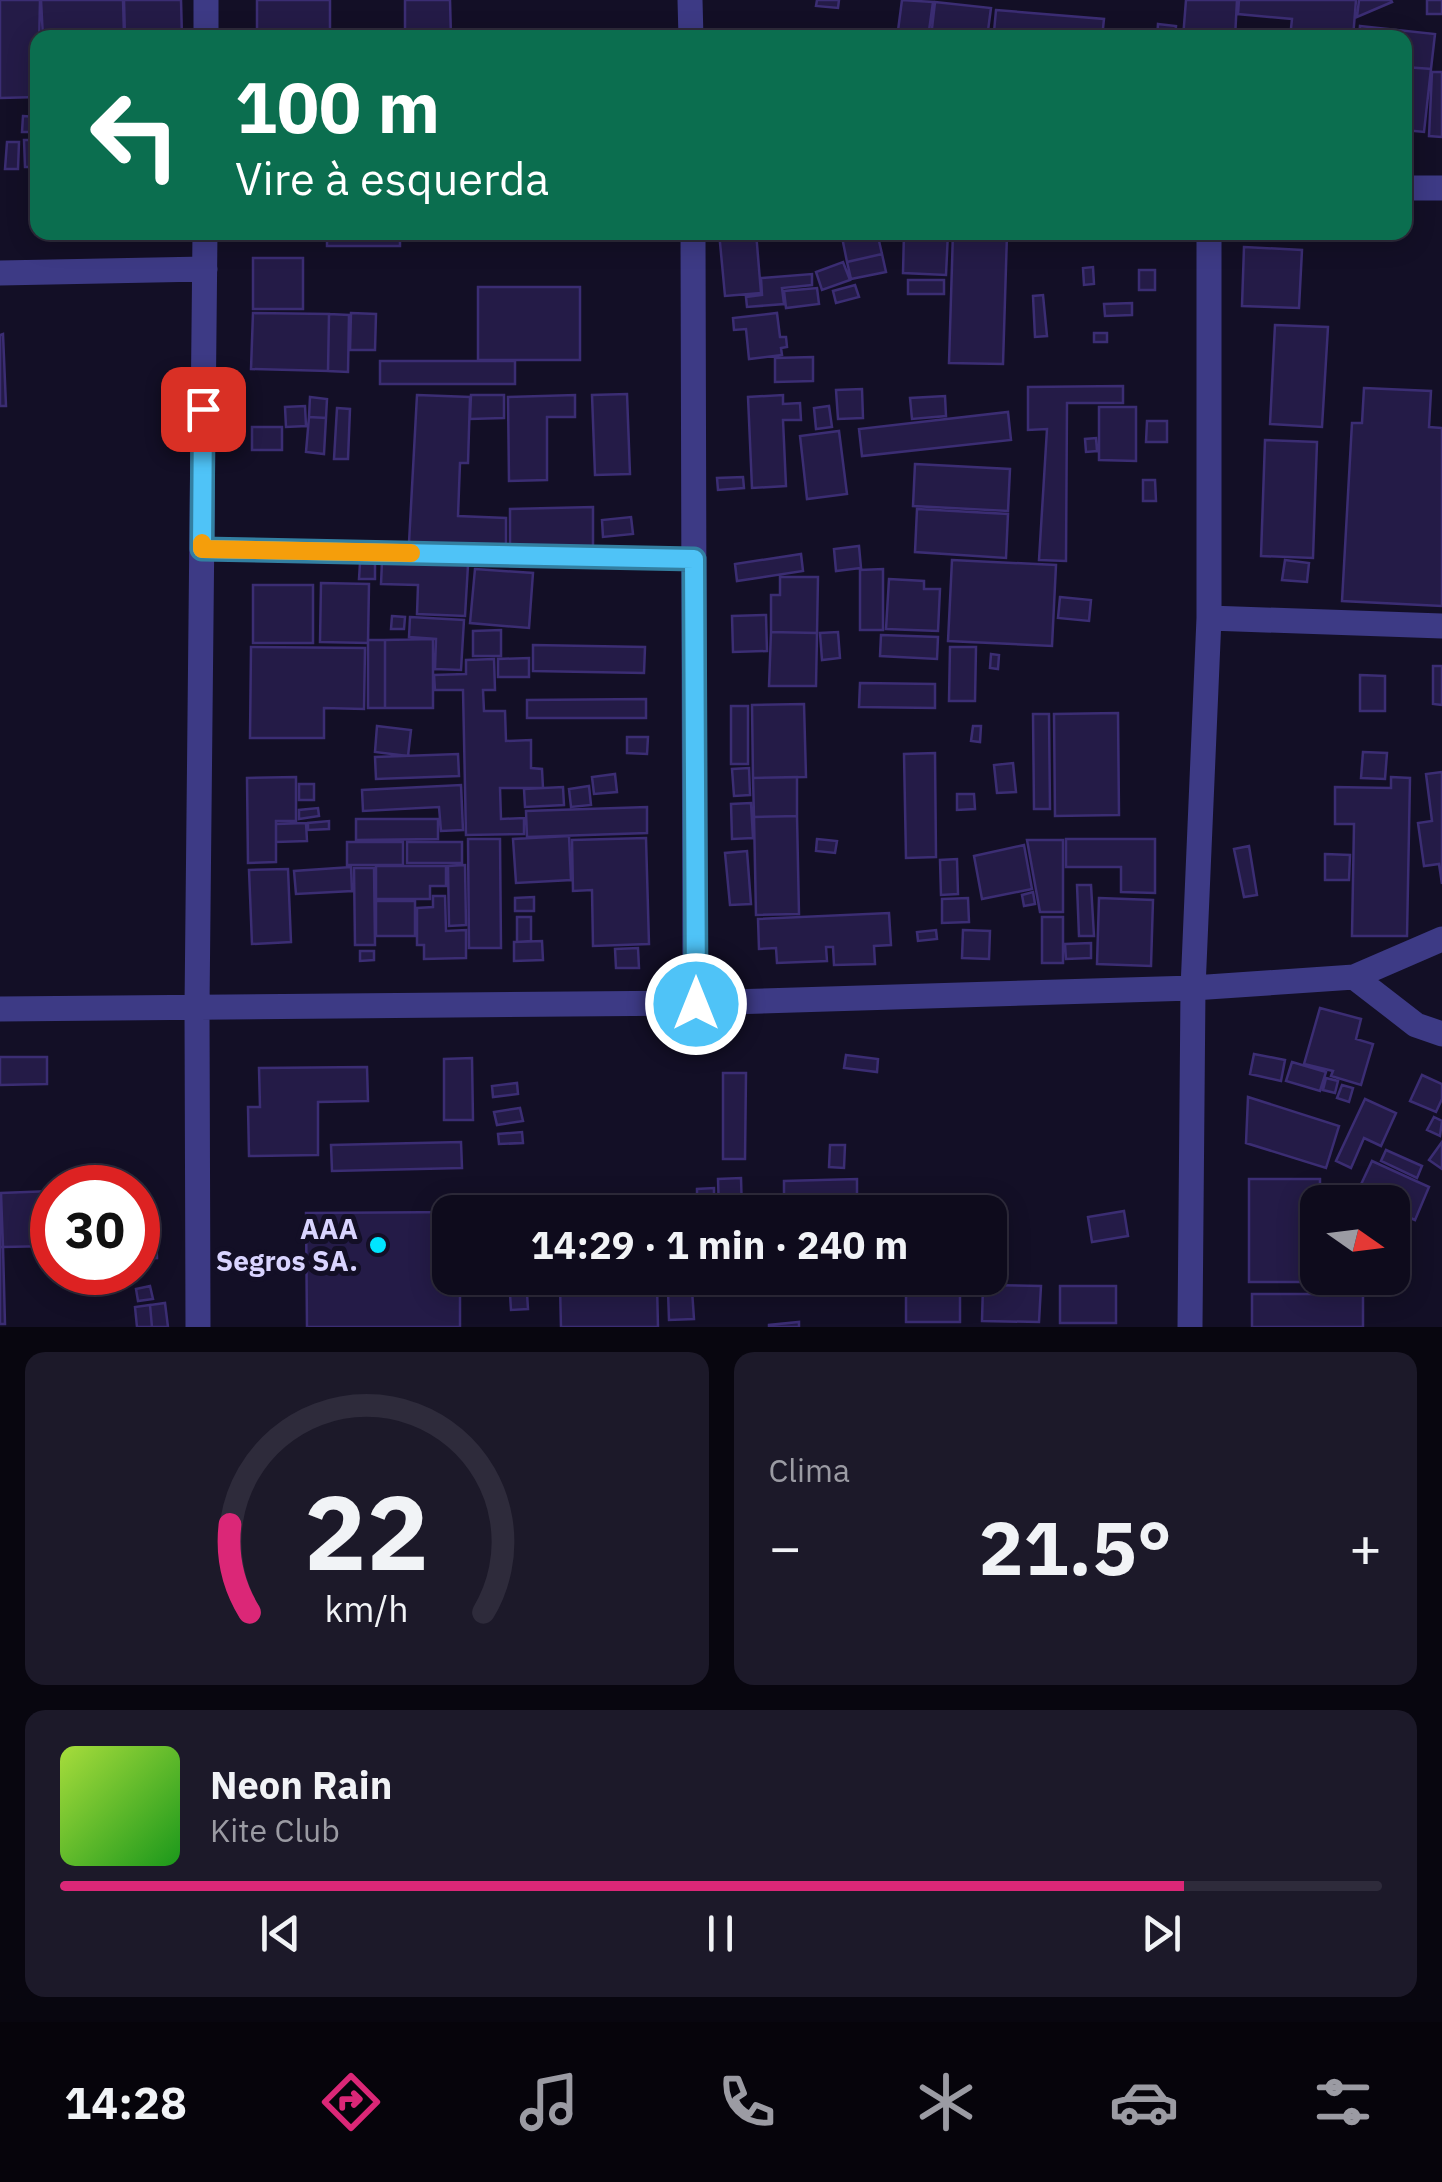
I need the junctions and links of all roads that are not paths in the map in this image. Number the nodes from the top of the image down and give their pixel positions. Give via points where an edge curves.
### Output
1 (206, 0) edge
2 (690, 0) edge
3 (206, 30) edge
4 (691, 30) edge
5 (1412, 188) edge
6 (1442, 188) edge
7 (205, 240) edge
8 (693, 240) edge
9 (1209, 240) edge
10 (205, 269) junction
11 (0, 273) edge
12 (202, 549) junction
13 (694, 559) junction
14 (1209, 618) junction
15 (1442, 626) edge
16 (1442, 939) edge
17 (1354, 976) junction
18 (1194, 988) junction
19 (696, 1004) junction
20 (197, 1008) junction
21 (0, 1009) edge
22 (1442, 1034) edge
23 (198, 1327) edge
24 (1190, 1327) edge

1 - 3 street
2 - 4 street
5 - 6 street
7 - 10 street
8 - 13 street
9 - 14 street
10 - 11 street
10 - 12 street
12 - 13 lane
12 - 20 street
13 - 19 street
14 - 15 street
14 - 18 street
16 - 17 street
17 - 18 street
17 - 22 street via 1416,1025
18 - 19 street
18 - 24 street
19 - 20 street
20 - 21 street
20 - 23 street

